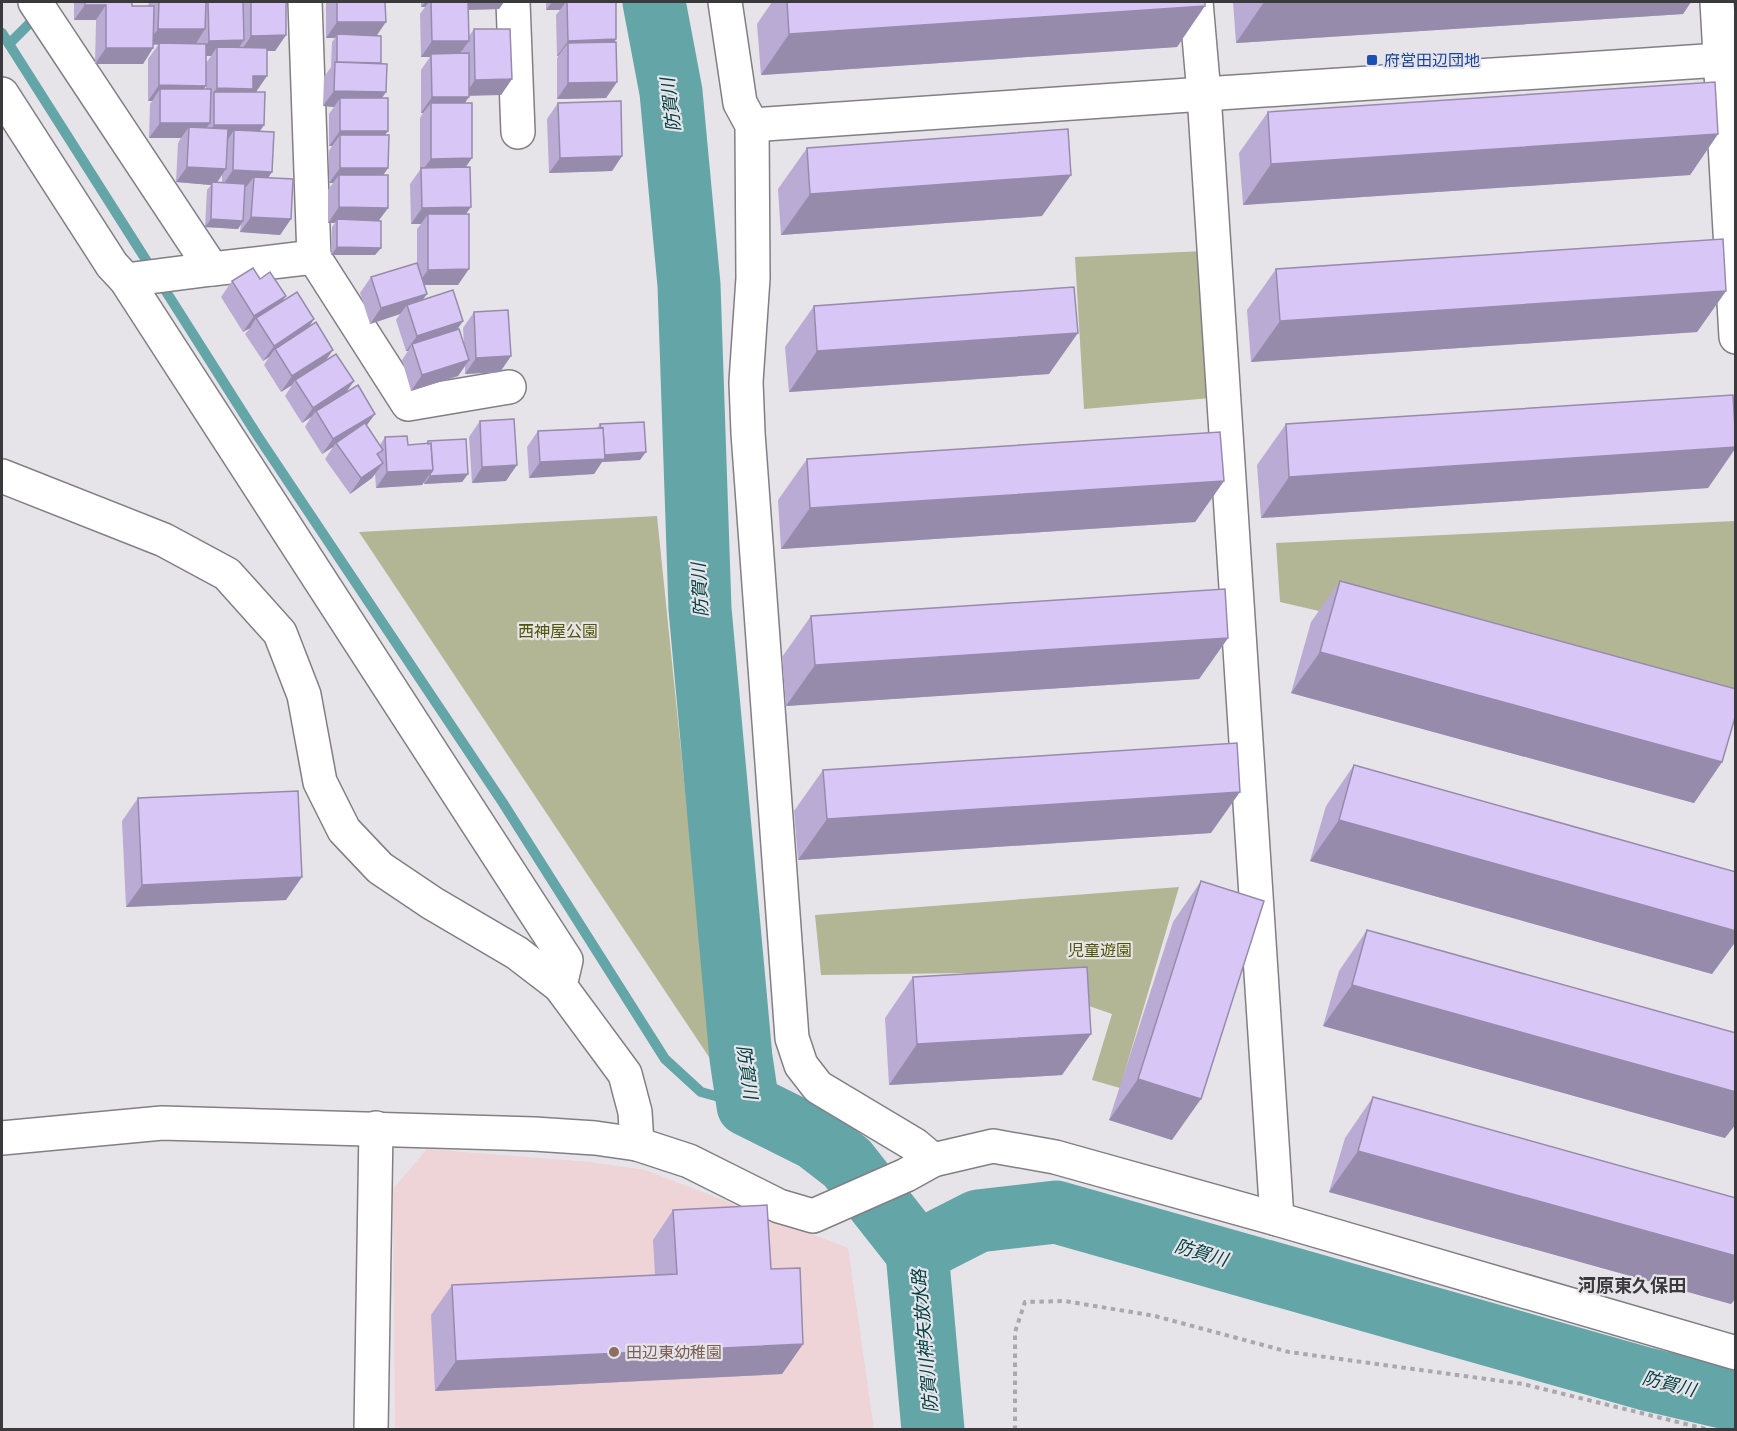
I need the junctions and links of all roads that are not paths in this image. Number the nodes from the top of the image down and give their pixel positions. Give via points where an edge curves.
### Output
1 (35, 2) edge
2 (305, 2) edge
3 (513, 2) edge
4 (725, 2) edge
5 (1196, 2) edge
6 (1717, 2) edge
7 (1720, 60) junction
8 (2, 94) edge
9 (1204, 94) junction
10 (752, 125) junction
11 (518, 132) dead end
12 (314, 257) junction
13 (212, 269) junction
14 (126, 280) junction
15 (1736, 337) edge
16 (509, 387) dead end
17 (2, 476) edge
18 (560, 986) junction
19 (376, 1128) junction
20 (2, 1138) edge
21 (637, 1144) junction
22 (919, 1168) junction
23 (1277, 1220) junction
24 (1736, 1353) edge
25 (371, 1430) edge

1 - 13 street
2 - 12 street
3 - 11 street
4 - 10 street via 740,103
5 - 9 street
6 - 7 street
7 - 9 street
7 - 15 street
8 - 14 street via 112,265
9 - 10 street
9 - 23 street
10 - 22 street via 753,278 747,433 792,1038 801,1065 818,1087 915,1145
12 - 13 street
12 - 16 street via 408,404
13 - 14 street
14 - 18 street via 566,960
17 - 18 street via 164,540 227,574 280,633 304,695 320,782 344,830 380,868 517,953
18 - 21 street via 625,1074 635,1112
19 - 20 street via 162,1123
19 - 21 street via 534,1134
19 - 25 street
21 - 22 street via 689,1161 779,1206 813,1216
22 - 23 street via 993,1146 1055,1157
23 - 24 street

